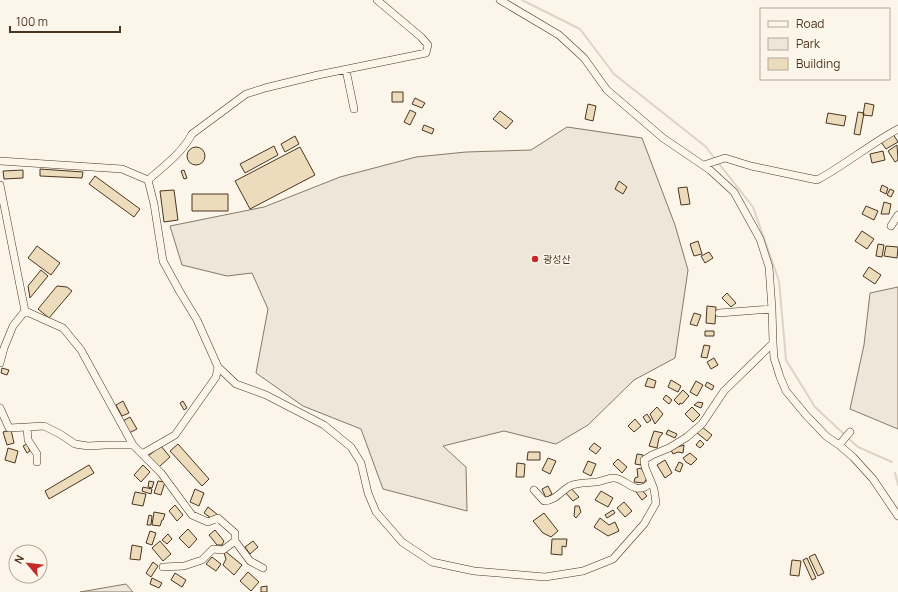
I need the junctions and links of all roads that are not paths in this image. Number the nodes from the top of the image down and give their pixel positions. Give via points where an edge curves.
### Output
1 (377, 0) edge
2 (500, 0) edge
3 (346, 70) junction
4 (354, 109) dead end
5 (898, 129) edge
6 (0, 161) edge
7 (704, 166) junction
8 (148, 180) junction
9 (0, 185) edge
10 (898, 215) edge
11 (891, 226) dead end
12 (772, 309) junction
13 (25, 311) junction
14 (719, 313) dead end
15 (773, 343) junction
16 (0, 363) edge
17 (218, 367) junction
18 (0, 408) edge
19 (27, 427) junction
20 (850, 432) dead end
21 (133, 445) junction
22 (839, 445) junction
23 (142, 454) junction
24 (37, 462) dead end
25 (652, 481) junction
26 (534, 490) dead end
27 (898, 516) edge
28 (235, 541) junction
29 (163, 567) dead end
30 (263, 568) dead end

1 - 3 street via 421,37 428,45 426,53
2 - 7 street via 559,35 584,58 606,90 663,138
3 - 4 street
3 - 8 street via 246,94 192,134 187,144
5 - 7 street via 817,180 725,158
6 - 8 street via 122,169
7 - 12 street via 734,192 760,239 769,267
8 - 17 street via 163,261 197,320
9 - 13 street
10 - 11 street
12 - 14 street
12 - 15 street
13 - 16 street via 13,326
13 - 21 street via 63,328 81,350
15 - 22 street via 774,358 786,391 826,436
15 - 25 street via 724,391 702,424 687,438 644,460 644,467
17 - 23 street via 216,377 176,435
17 - 25 street via 236,384 266,395 324,426 351,447 361,463 368,494 376,512 402,542 432,562 474,571 545,576 583,571 613,559 644,524 656,503
18 - 19 street via 9,428
19 - 21 street via 44,426 75,444
19 - 24 street via 28,440 37,454
20 - 22 street
21 - 23 street
22 - 27 street via 854,457
23 - 28 street via 161,473 192,515 208,522 218,518 235,533
25 - 26 street via 644,487 635,488 613,478 600,482 584,482 571,485 548,501 544,501
28 - 29 street via 223,550 213,549 202,560 184,566
28 - 30 street via 250,561

